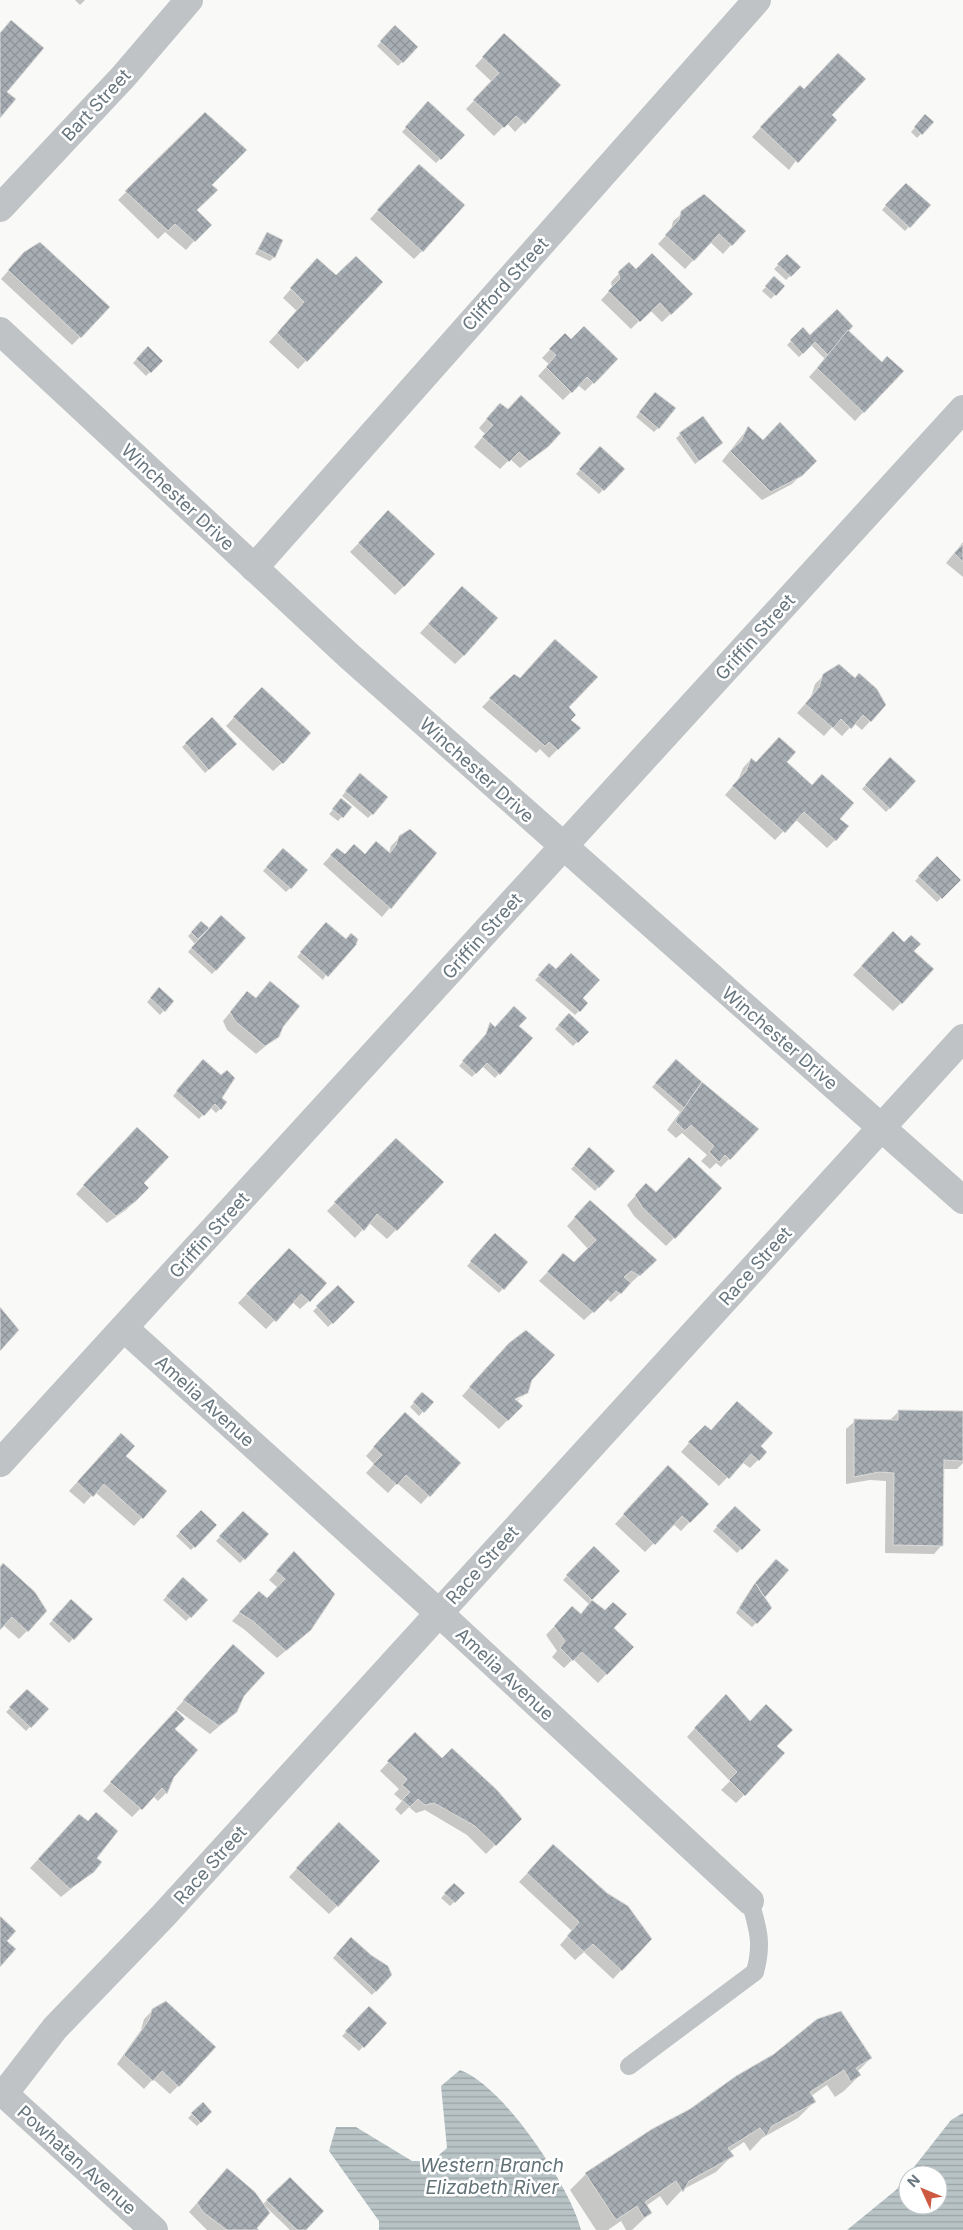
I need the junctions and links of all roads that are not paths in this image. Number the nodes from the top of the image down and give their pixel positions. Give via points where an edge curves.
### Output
1 (189, 0) edge
2 (757, 0) edge
3 (0, 208) edge
4 (0, 331) edge
5 (963, 409) edge
6 (254, 568) junction
7 (564, 846) junction
8 (963, 1038) edge
9 (881, 1127) junction
10 (963, 1200) edge
11 (124, 1328) junction
12 (0, 1463) edge
13 (439, 1613) junction
14 (750, 1902) joint
15 (629, 2066) dead end
16 (1, 2095) edge
17 (154, 2230) edge

1 - 3 street, Bart Street via 123,77
2 - 6 street, Clifford Street
4 - 6 street, Winchester Drive
5 - 7 street, Griffin Street
6 - 7 street, Winchester Drive
7 - 9 street, Winchester Drive
7 - 11 street, Griffin Street
8 - 9 street, Race Street
9 - 10 street, Winchester Drive
9 - 13 street, Race Street
11 - 12 street, Griffin Street
11 - 13 street, Amelia Avenue
13 - 14 street, Amelia Avenue
13 - 16 street, Race Street via 163,1916 55,2028
14 - 15 lane via 760,1935 760,1955 755,1972
16 - 17 street, Powhatan Avenue

